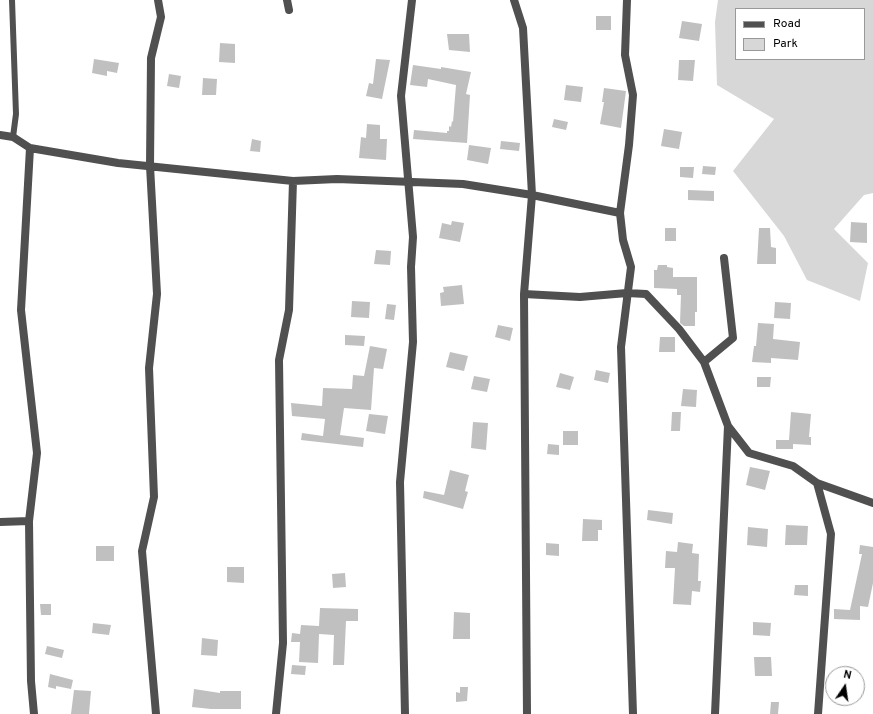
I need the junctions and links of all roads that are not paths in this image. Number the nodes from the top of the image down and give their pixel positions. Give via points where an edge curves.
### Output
1 (12, 0) edge
2 (158, 0) edge
3 (288, 0) edge
4 (412, 0) edge
5 (514, 0) edge
6 (627, 0) edge
7 (289, 10) dead end
8 (0, 135) edge
9 (13, 137) junction
10 (30, 148) junction
11 (150, 166) junction
12 (293, 181) junction
13 (407, 181) junction
14 (532, 195) junction
15 (620, 213) junction
16 (724, 258) dead end
17 (627, 293) junction
18 (524, 294) junction
19 (704, 362) junction
20 (728, 426) junction
21 (817, 483) junction
22 (873, 503) edge
23 (29, 521) junction
24 (0, 522) edge
25 (34, 714) edge
26 (156, 714) edge
27 (276, 714) edge
28 (405, 714) edge
29 (527, 714) edge
30 (633, 714) edge
31 (715, 714) edge
32 (818, 714) edge

1 - 9 street via 16,114
2 - 11 street via 162,17 151,58
3 - 7 street
4 - 13 street via 401,96
5 - 14 street via 523,28
6 - 15 street via 625,55 633,95
8 - 9 street
9 - 10 street
10 - 11 street
10 - 23 street via 21,310 37,453
11 - 12 street
11 - 26 street via 157,294 149,368 154,497 142,551
12 - 13 street
12 - 27 street via 289,310 279,360 283,643
13 - 14 street via 464,184
13 - 28 street via 413,237 413,342 400,482
14 - 15 street
14 - 18 street
15 - 17 street via 623,240 631,268
16 - 19 street via 733,338
17 - 18 street via 580,296
17 - 19 street via 646,294 679,329
17 - 30 street via 621,347
18 - 29 street
19 - 20 street
20 - 21 street via 749,453 793,466
20 - 31 street
21 - 22 street
21 - 32 street via 831,534
23 - 24 street
23 - 25 street via 31,682

